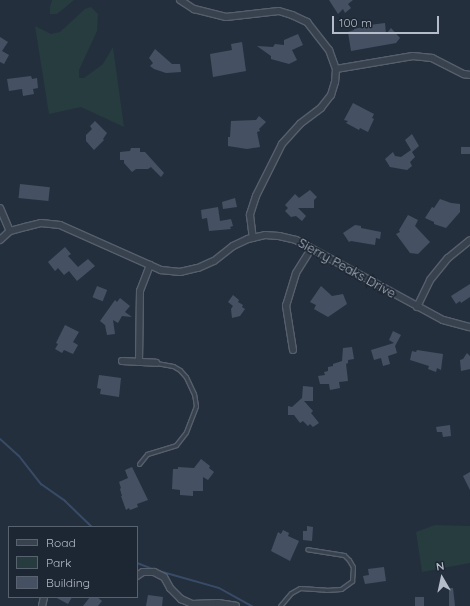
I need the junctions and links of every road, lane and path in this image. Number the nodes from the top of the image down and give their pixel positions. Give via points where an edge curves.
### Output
1 (180, 0) edge
2 (336, 68) junction
3 (470, 75) edge
4 (0, 208) edge
5 (10, 231) junction
6 (253, 238) junction
7 (0, 240) edge
8 (470, 240) edge
9 (311, 249) junction
10 (150, 265) junction
11 (417, 307) junction
12 (470, 327) edge
13 (293, 350) dead end
14 (122, 361) dead end
15 (139, 362) junction
16 (156, 362) joint
17 (138, 464) dead end
18 (307, 549) dead end
19 (138, 575) edge
20 (236, 606) edge
21 (280, 606) edge

1 - 2 street via 194,9 226,17 279,11 292,15 307,22 329,50
2 - 3 street via 413,56 432,58
2 - 6 street via 331,95 321,108 300,124 282,144 256,196 250,215
4 - 5 street
5 - 7 street, Sierry Peaks Drive
5 - 10 street, Sierry Peaks Drive via 41,223 60,225
6 - 9 street, Sierry Peaks Drive via 265,235 279,236 296,240
6 - 10 street, Sierry Peaks Drive via 233,246 214,261 198,268 180,272 161,270
8 - 11 street via 448,258 430,280
9 - 11 street, Sierry Peaks Drive
9 - 13 street via 296,273 286,306
10 - 15 street via 140,291
11 - 12 street, Sierry Peaks Drive via 443,320
14 - 15 street
15 - 16 street
16 - 17 lane via 180,370 194,394 196,406 186,432 176,445 147,454
18 - 21 lane via 344,554 350,560 352,581 341,589 300,588 291,593
19 - 20 street via 143,572 154,572 164,577 181,599 192,604 218,603

